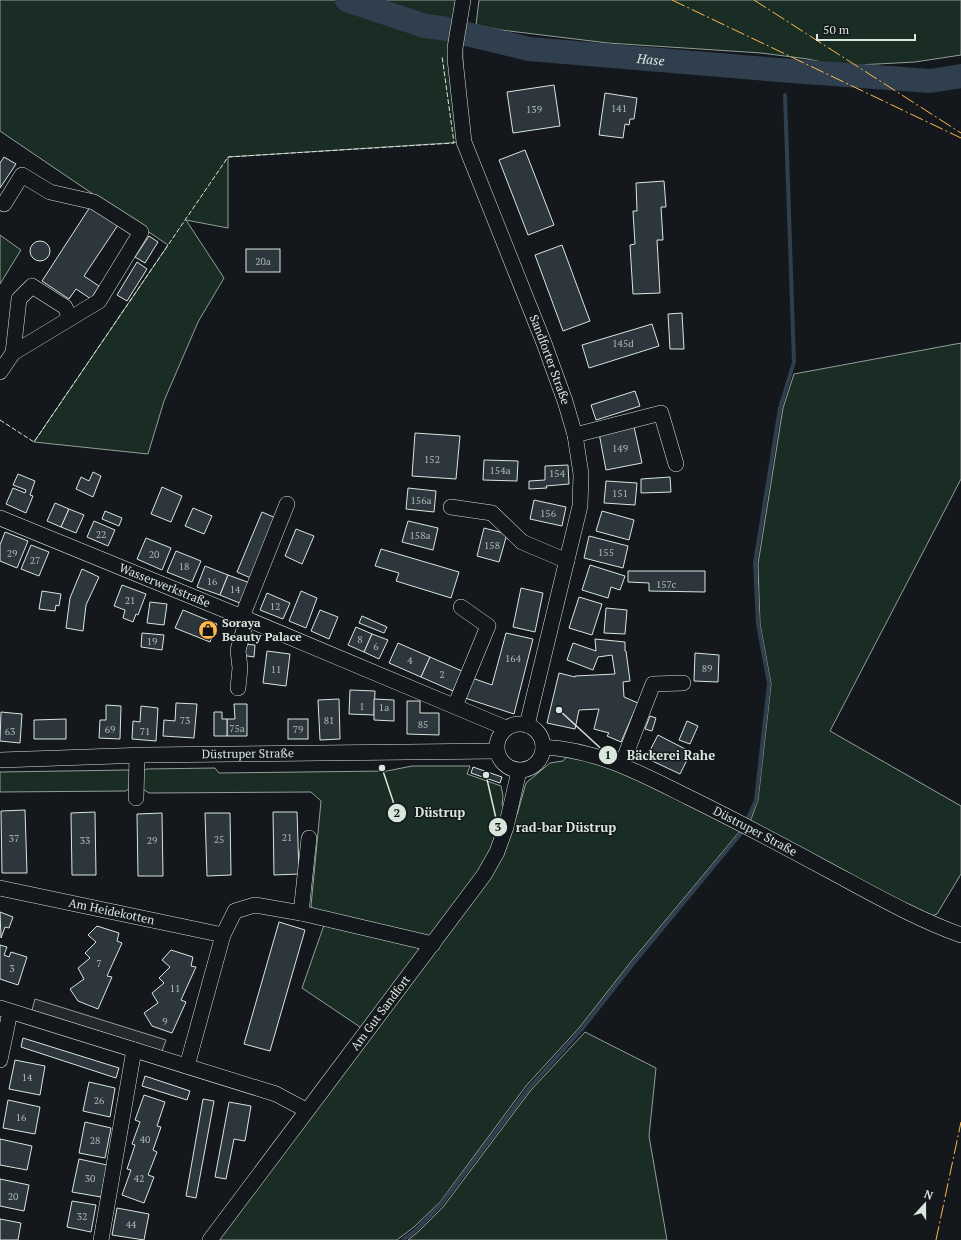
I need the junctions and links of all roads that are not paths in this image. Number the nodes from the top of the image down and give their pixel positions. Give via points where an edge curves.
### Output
1 (462, 2) edge
2 (4, 204) dead end
3 (70, 318) junction
4 (13, 354) junction
5 (0, 372) edge
6 (575, 435) junction
7 (676, 464) dead end
8 (287, 504) dead end
9 (451, 506) dead end
10 (0, 518) edge
11 (567, 561) junction
12 (460, 607) dead end
13 (244, 618) junction
14 (683, 683) dead end
15 (238, 688) dead end
16 (455, 706) junction
17 (527, 725) junction
18 (506, 728) junction
19 (543, 747) junction
20 (496, 751) junction
21 (136, 756) junction
22 (0, 760) edge
23 (622, 764) junction
24 (519, 770) junction
25 (136, 798) dead end
26 (309, 838) dead end
27 (0, 888) edge
28 (301, 914) junction
29 (223, 935) junction
30 (961, 935) edge
31 (433, 944) junction
32 (5, 1010) edge
33 (134, 1050) junction
34 (0, 1060) edge
35 (187, 1066) junction
36 (306, 1110) junction
37 (101, 1240) edge
38 (210, 1240) edge

1 - 6 street, Sandforter Straße via 455,59 464,142 546,347 566,400
2 - 3 street via 22,175 50,192 94,202 141,232 99,301
3 - 4 street
3 - 4 street via 65,307 32,286 19,299
4 - 5 street
6 - 7 street via 661,413
6 - 11 street, Sandforter Straße via 580,474 580,506
8 - 13 street
9 - 11 street via 492,512 522,542
10 - 13 street, Wasserwerkstraße
11 - 17 street, Sandforter Straße
12 - 16 street via 488,626
13 - 15 street via 238,650
13 - 16 street, Wasserwerkstraße
14 - 23 street via 653,684
16 - 18 street, Wasserwerkstraße
17 - 18 street
17 - 19 street via 539,733
18 - 20 street via 498,738
19 - 23 street, Düstruper Straße via 574,750
19 - 24 street via 539,761 527,770
20 - 21 street, Düstruper Straße
20 - 24 street via 507,767
21 - 22 street, Düstruper Straße
21 - 25 street
23 - 30 street, Düstruper Straße via 745,825 899,908
24 - 31 street, Am Gut Sandfort via 506,827 497,852 484,875
26 - 28 street
27 - 29 street, Am Heidekotten
28 - 29 street via 254,905 235,911
28 - 31 street
29 - 35 street
31 - 36 street, Am Gut Sandfort
32 - 33 street
32 - 34 street
33 - 35 street
33 - 37 street
35 - 36 street via 276,1094
36 - 38 street, Am Gut Sandfort

